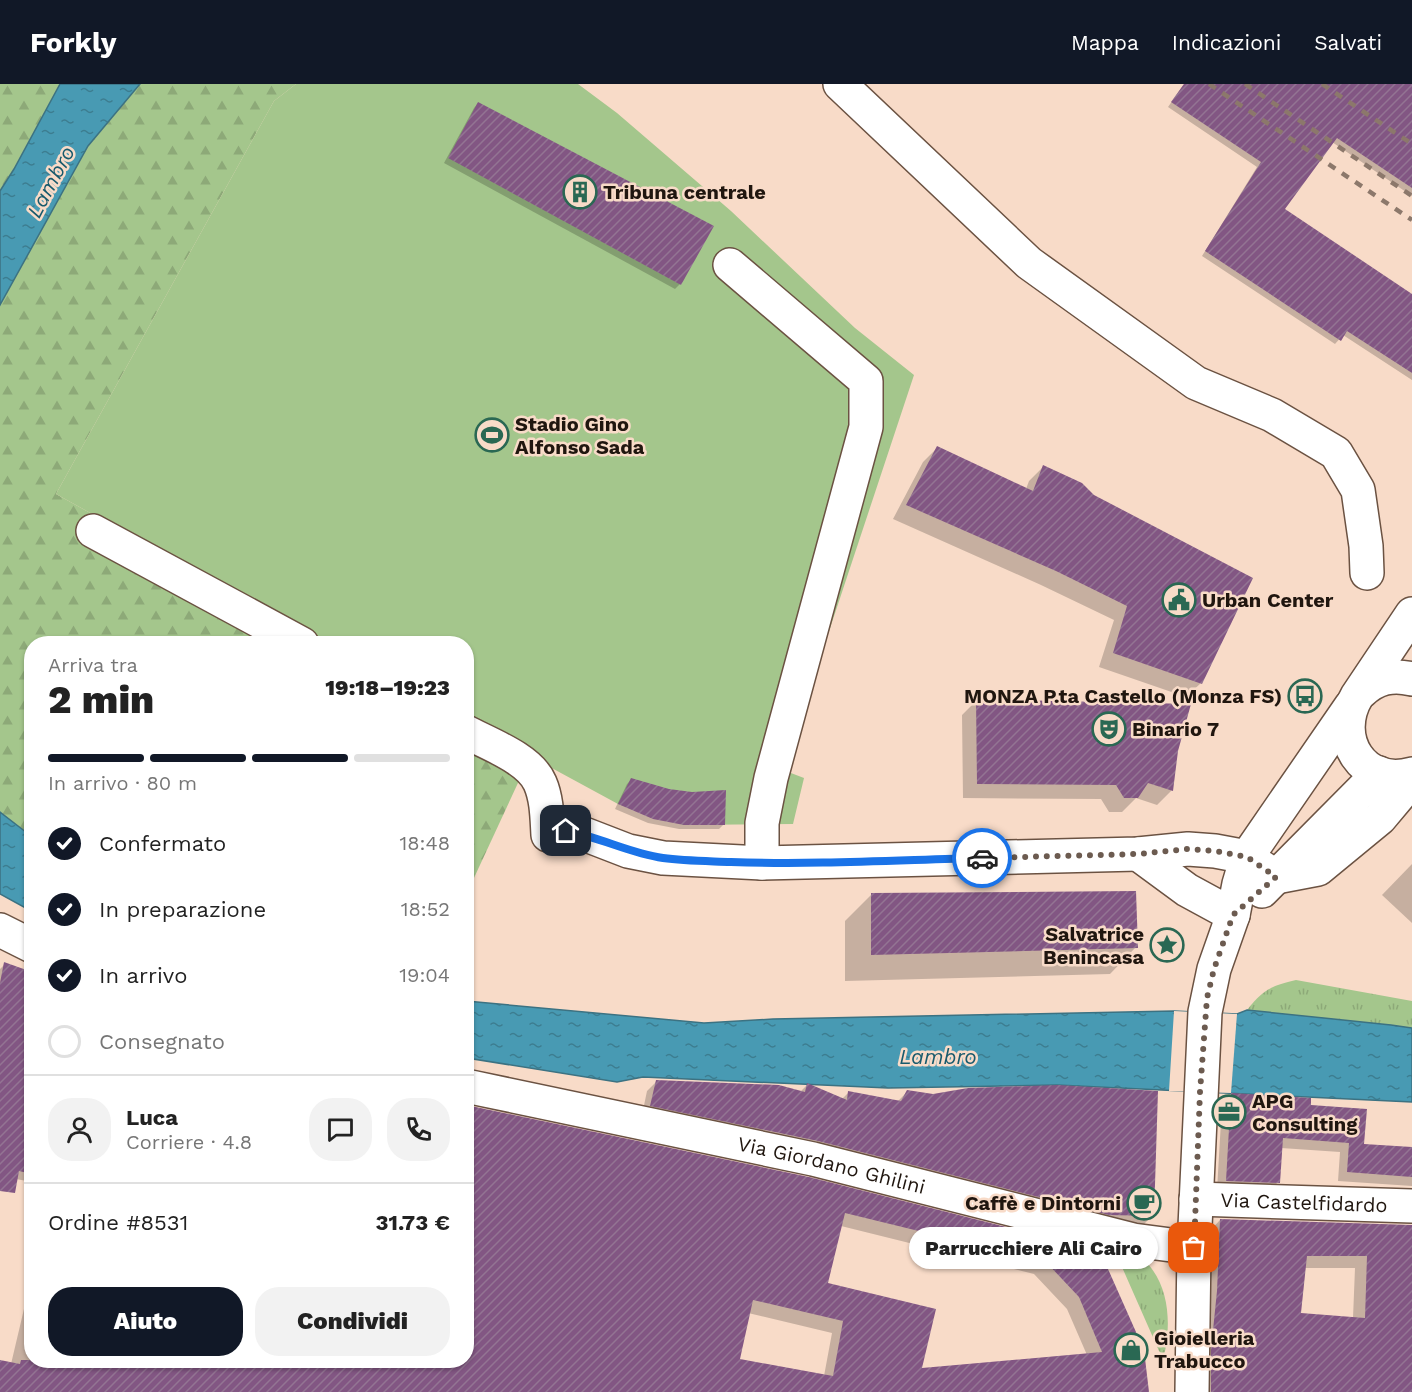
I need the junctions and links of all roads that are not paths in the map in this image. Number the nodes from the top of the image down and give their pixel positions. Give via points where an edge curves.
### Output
1 (840, 84) edge
2 (730, 265) dead end
3 (93, 531) dead end
4 (1367, 573) dead end
5 (1411, 616) edge
6 (287, 636) edge
7 (1412, 669) edge
8 (1412, 679) edge
9 (1356, 699) junction
10 (474, 736) edge
11 (1379, 773) junction
12 (1412, 774) edge
13 (1412, 780) edge
14 (1138, 854) junction
15 (1247, 857) junction
16 (762, 863) junction
17 (1276, 877) junction
18 (1233, 915) junction
19 (0, 930) edge
20 (24, 942) edge
21 (474, 1088) edge
22 (1196, 1199) junction
23 (1412, 1206) edge
24 (1194, 1248) junction
25 (1192, 1392) edge

1 - 4 street via 1029,263 1196,383 1272,414 1336,453 1358,490
2 - 16 street via 866,381 866,428 771,778 762,823
3 - 6 street
5 - 7 street
5 - 9 street
8 - 9 street via 1383,678
9 - 11 street via 1347,722 1351,746 1360,761
9 - 15 street
10 - 16 street via 526,765 540,781 548,835 566,831 584,834 628,851 663,858
11 - 12 street via 1401,777
11 - 17 street
13 - 17 street via 1380,818 1318,869
14 - 15 street via 1188,849
14 - 16 street
14 - 18 street via 1187,890
15 - 17 street
15 - 18 street
17 - 18 street
18 - 22 street via 1214,969 1205,1012
19 - 20 street
21 - 24 street, Via Giordano Ghilini via 813,1159 1133,1240
22 - 23 street, Via Castelfidardo
22 - 24 street
24 - 25 street

